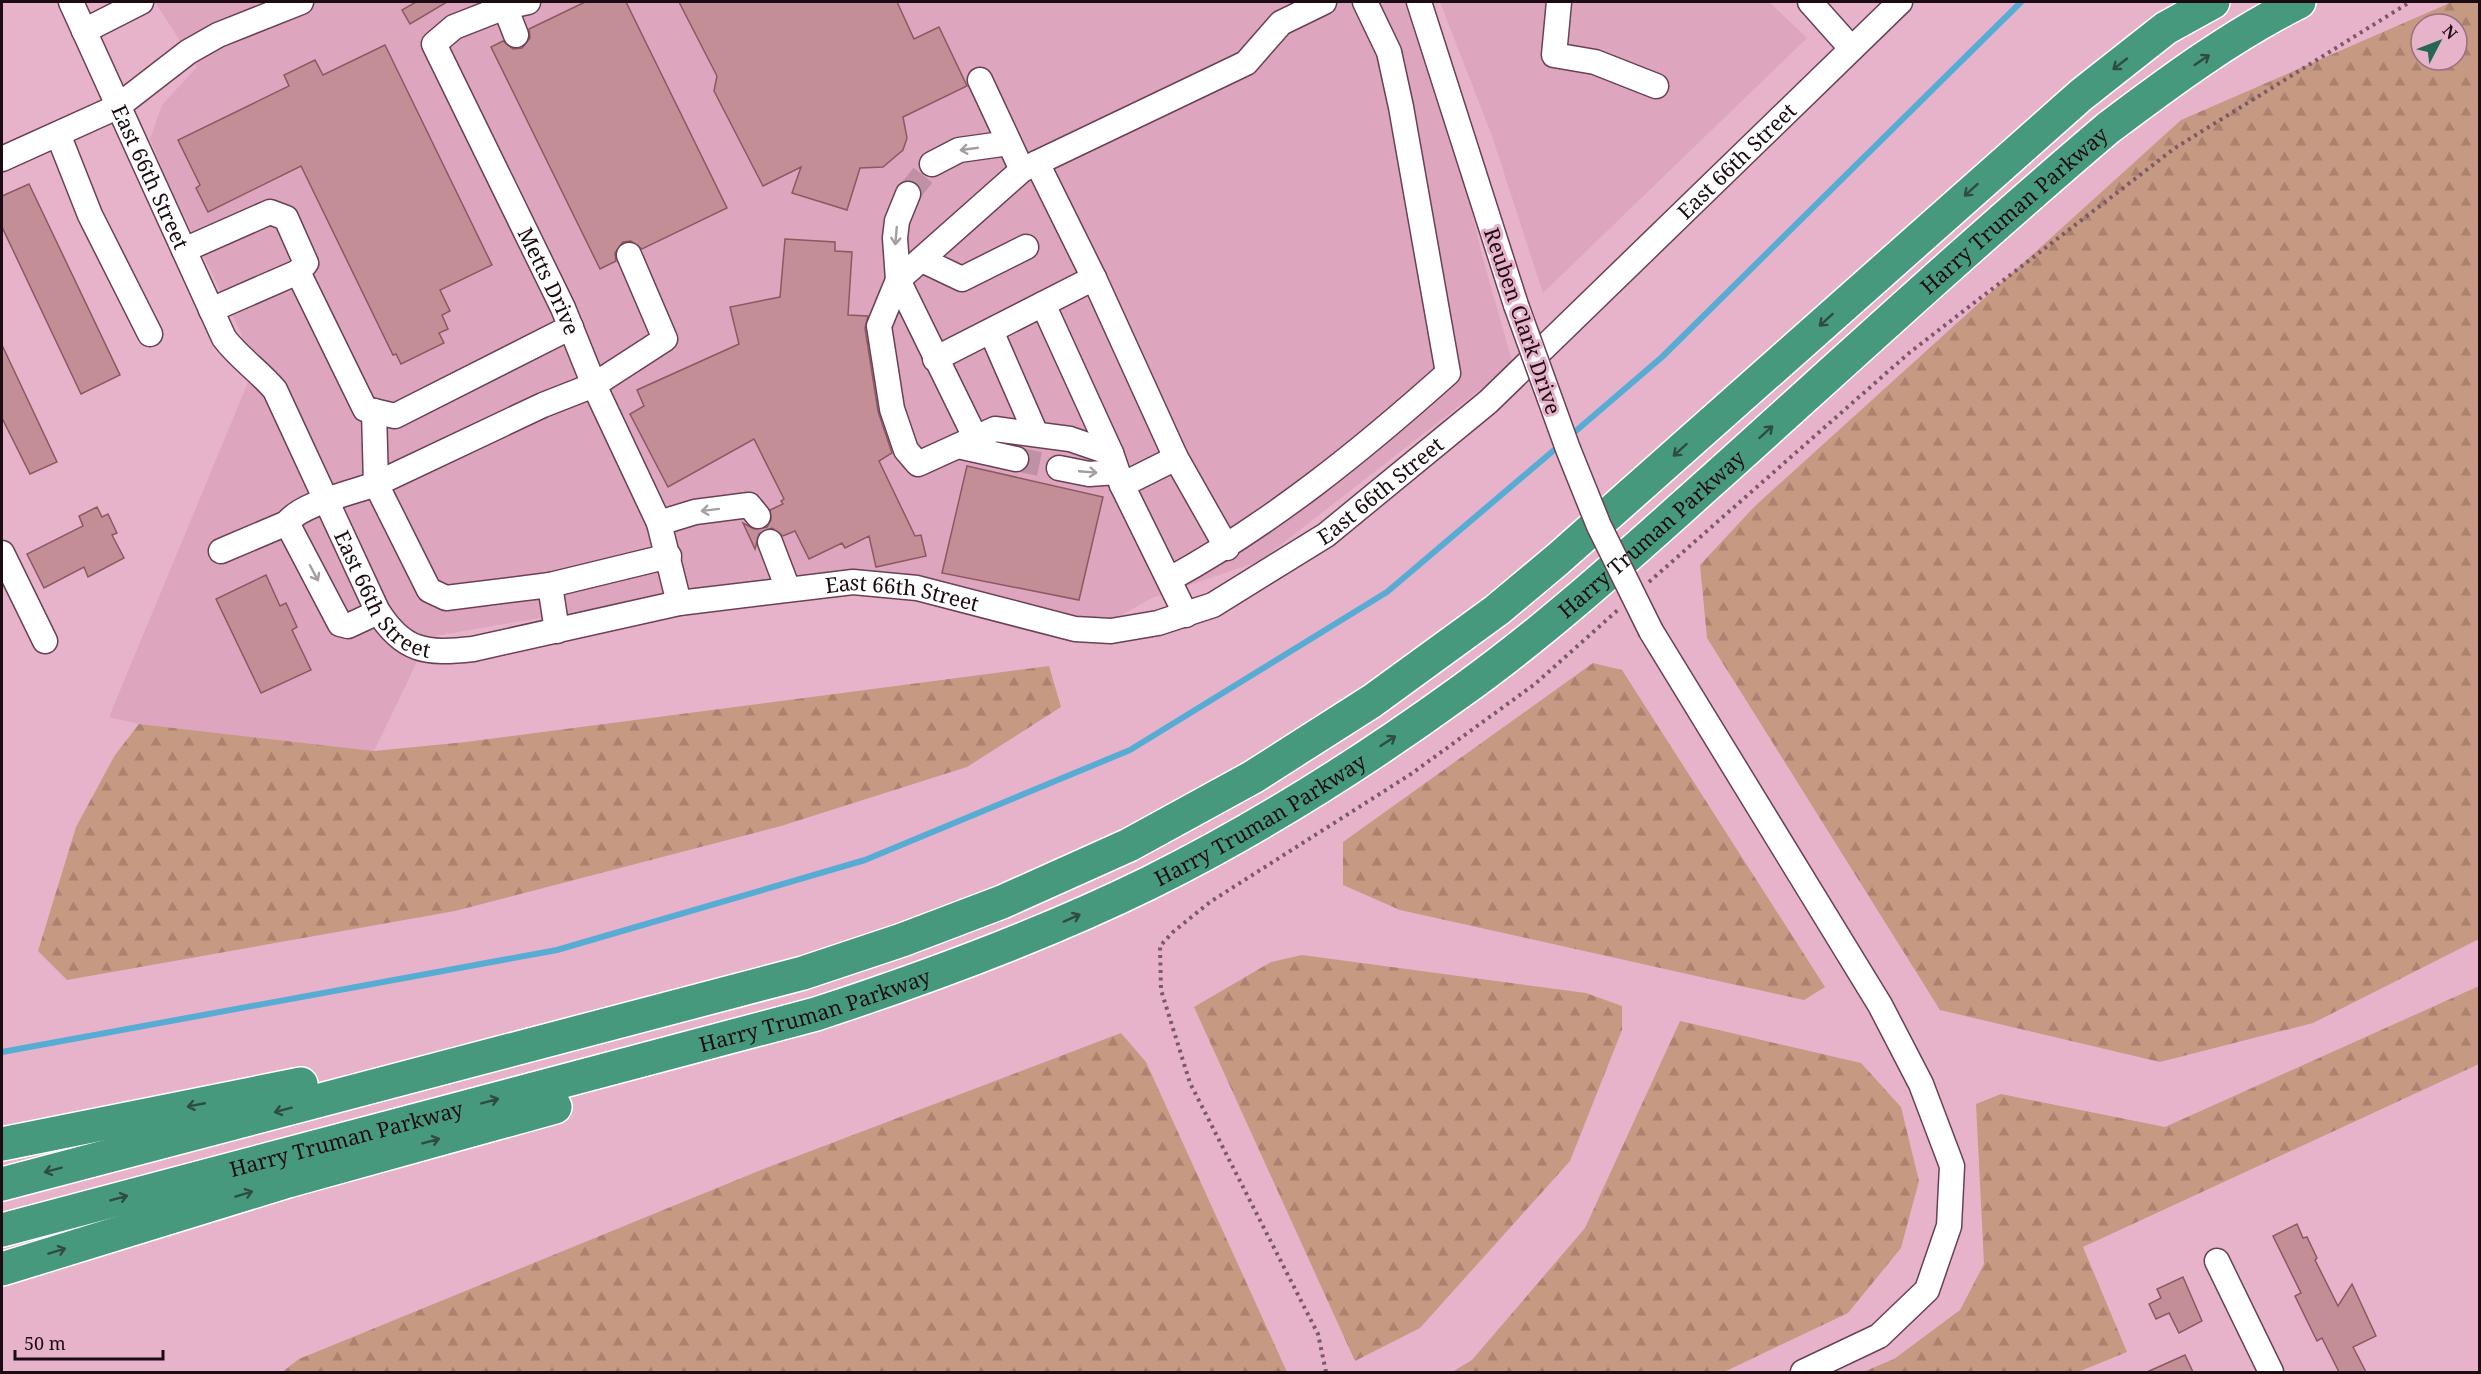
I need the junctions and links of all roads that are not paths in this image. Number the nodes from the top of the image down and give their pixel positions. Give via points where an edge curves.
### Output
1 (71, 2) edge
2 (141, 2) edge
3 (301, 2) edge
4 (1324, 2) edge
5 (1365, 2) edge
6 (1419, 2) edge
7 (1559, 2) edge
8 (1809, 2) edge
9 (1900, 2) edge
10 (2201, 2) edge
11 (2213, 2) edge
12 (2299, 2) edge
13 (512, 3) edge
14 (2166, 28) junction
15 (84, 31) junction
16 (516, 35) dead end
17 (1851, 48) junction
18 (980, 80) dead end
19 (1656, 86) dead end
20 (117, 107) junction
21 (58, 134) junction
22 (1009, 143) junction
23 (2, 159) edge
24 (932, 164) tunnel mouth
25 (1029, 166) junction
26 (908, 195) tunnel mouth
27 (1026, 247) dead end
28 (184, 250) junction
29 (629, 255) dead end
30 (922, 260) junction
31 (298, 272) junction
32 (1094, 278) junction
33 (898, 280) junction
34 (1043, 304) junction
35 (211, 310) junction
36 (571, 327) junction
37 (991, 331) junction
38 (150, 334) dead end
39 (935, 359) junction
40 (594, 385) junction
41 (374, 411) junction
42 (1036, 434) junction
43 (967, 441) junction
44 (1176, 458) junction
45 (1016, 459) tunnel mouth
46 (1059, 468) tunnel mouth
47 (1117, 470) junction
48 (376, 484) junction
49 (327, 501) junction
50 (758, 516) dead end
51 (287, 523) junction
52 (659, 523) junction
53 (770, 542) dead end
54 (1227, 548) junction
55 (220, 551) dead end
56 (2, 553) edge
57 (669, 556) junction
58 (1170, 579) junction
59 (550, 585) junction
60 (788, 589) junction
61 (679, 603) junction
62 (378, 612) junction
63 (1186, 615) junction
64 (557, 631) junction
65 (45, 641) dead end
66 (1018, 942) junction
67 (542, 1042) junction
68 (2, 1144) edge
69 (2, 1184) edge
70 (2, 1230) edge
71 (2217, 1262) dead end
72 (2, 1269) edge
73 (1803, 1372) edge
74 (2271, 1372) edge

1 - 15 street, East 66th Street
2 - 15 street
3 - 20 street via 218,35 188,52
4 - 25 street via 1281,23 1246,63
5 - 54 street via 1389,52 1448,373 1354,454
6 - 73 street, Reuben Clark Drive, bridge via 1516,305 1599,526 1651,632 1880,1005 1921,1084 1952,1166 1949,1226 1927,1290 1879,1336
7 - 19 street via 1554,55 1595,62
8 - 17 street
9 - 17 street, East 66th Street
10 - 14 highway
11 - 14 highway, Harry Truman Parkway
66 -> 12 highway, Harry Truman Parkway via 1148,884 1257,825 1461,692 1586,592 2108,128 2228,43
13 - 16 street
13 - 36 street, Metts Drive via 454,27 434,44
14 -> 67 highway, Harry Truman Parkway via 2023,144 1497,610 1302,747 1129,845 991,906 803,973
15 - 20 street, East 66th Street
17 - 63 street, East 66th Street via 1488,402 1326,535 1249,585 1214,605
18 - 22 street
20 - 21 street
20 - 28 street, East 66th Street
21 - 23 street
21 - 38 street via 90,215
22 -> 24 street via 959,150
22 - 25 street
25 - 30 street
25 - 32 street
26 -> 33 street via 897,221
27 - 30 street via 962,279
28 - 31 street via 270,212 286,218 306,263
28 - 35 street, East 66th Street
29 - 40 street via 665,339
30 - 33 street
31 - 35 street
31 - 41 street via 365,409
32 - 34 street
32 - 44 street
33 - 39 street
33 - 43 street via 879,326 891,409 906,450 918,464
34 - 37 street
34 - 47 street
35 - 49 street, East 66th Street via 236,354 259,371 275,390
36 - 40 street, Metts Drive
36 - 41 street via 395,416
37 - 39 street
37 - 42 street
39 - 43 street
40 - 48 street
40 - 52 street, Metts Drive
41 - 48 street
42 - 43 street via 995,429
42 - 47 street via 1070,439
43 - 45 street
44 - 47 street
44 - 54 street
46 -> 47 street via 1089,474
47 - 58 street
48 - 49 street
48 - 59 street via 429,590 446,598
49 - 51 street via 291,517
49 - 62 street, East 66th Street
50 -> 52 street via 749,505 695,512
51 - 55 street
51 -> 62 street via 340,624 348,626
52 - 57 street, Metts Drive
53 - 60 street
54 - 58 street
56 - 65 street
57 - 59 street
57 - 61 street, Metts Drive
58 - 63 street
59 - 64 street
60 - 61 street, East 66th Street
60 - 63 street, East 66th Street via 853,582 899,585 1075,629 1111,631
61 - 64 street, East 66th Street
62 - 64 street, East 66th Street via 405,643 445,652
70 -> 66 highway, Harry Truman Parkway via 816,1014
72 -> 66 highway via 288,1181 680,1072 820,1025
67 -> 68 highway via 366,1071
67 -> 69 highway, Harry Truman Parkway
71 - 74 street

